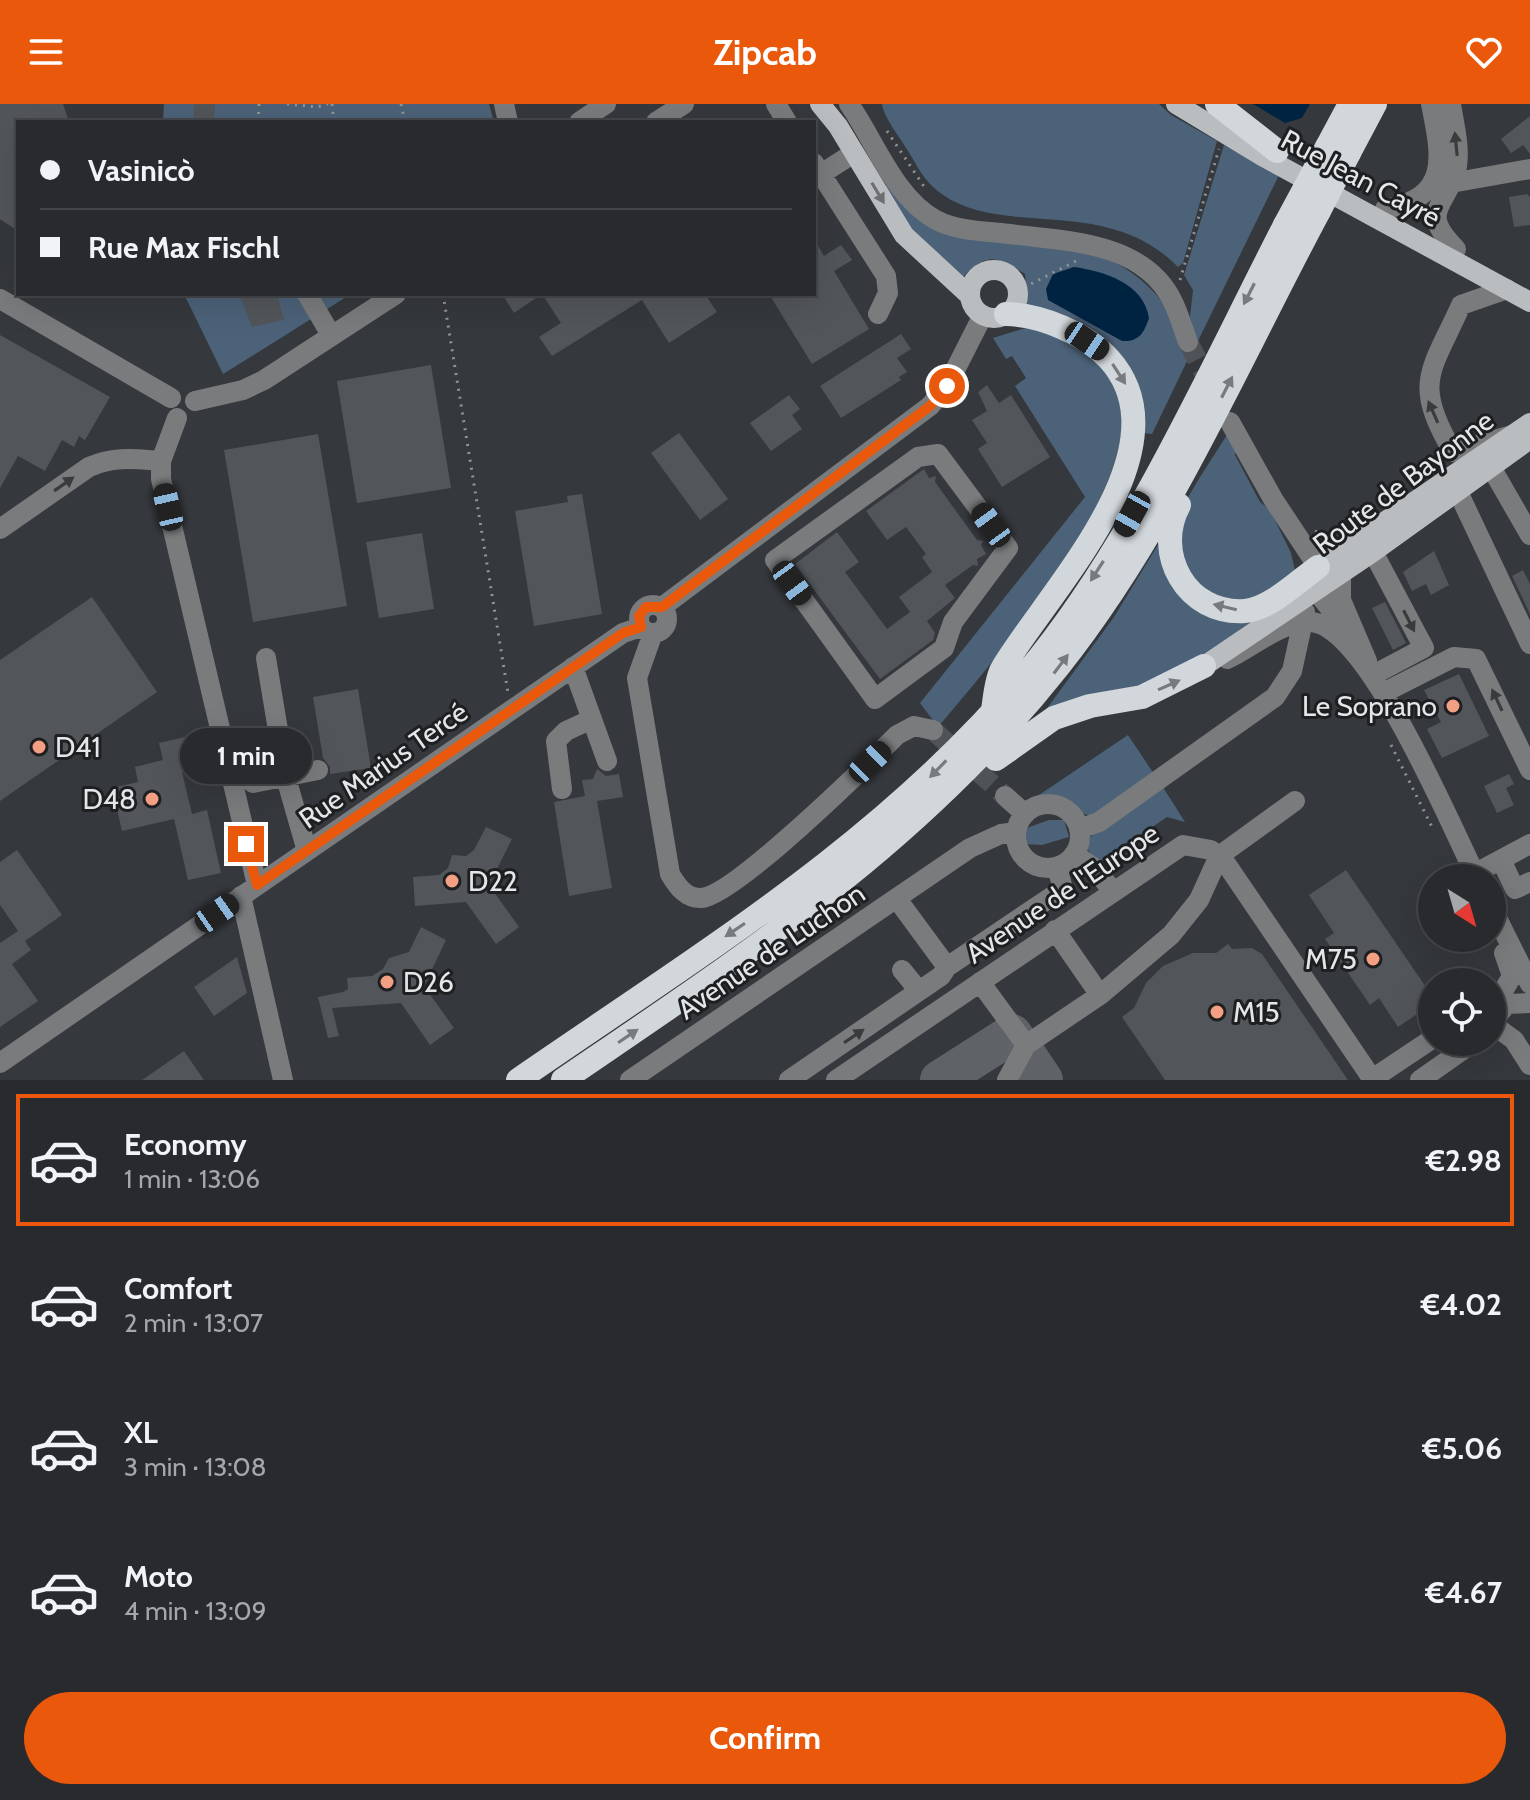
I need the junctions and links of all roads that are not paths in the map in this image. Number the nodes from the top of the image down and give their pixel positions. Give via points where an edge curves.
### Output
1 (606, 104) edge
2 (820, 104) edge
3 (849, 104) edge
4 (1176, 104) edge
5 (1198, 104) edge
6 (1217, 104) edge
7 (1350, 104) edge
8 (1375, 104) edge
9 (1431, 104) edge
10 (1451, 104) edge
11 (582, 120) edge
12 (1338, 150) junction
13 (1277, 151) junction
14 (854, 153) junction
15 (818, 169) edge
16 (1530, 169) edge
17 (1443, 181) junction
18 (1385, 209) junction
19 (1456, 249) junction
20 (1522, 292) edge
21 (308, 296) edge
22 (393, 296) edge
23 (970, 296) junction
24 (0, 299) edge
25 (878, 314) dead end
26 (994, 314) junction
27 (331, 335) junction
28 (1188, 342) tunnel mouth
29 (171, 398) junction
30 (195, 401) junction
31 (177, 418) junction
32 (1230, 422) dead end
33 (1530, 423) edge
34 (1521, 437) edge
35 (1191, 456) junction
36 (161, 461) junction
37 (1487, 461) junction
38 (823, 484) junction
39 (1455, 484) junction
40 (842, 512) junction
41 (0, 529) edge
42 (1530, 535) edge
43 (1373, 552) junction
44 (1326, 576) junction
45 (1300, 623) junction
46 (647, 630) junction
47 (1530, 644) edge
48 (598, 650) junction
49 (266, 658) dead end
50 (1204, 666) junction
51 (573, 667) junction
52 (1373, 675) junction
53 (637, 678) junction
54 (1002, 718) junction
55 (592, 719) junction
56 (933, 730) dead end
57 (607, 761) dead end
58 (318, 770) dead end
59 (1530, 770) edge
60 (286, 778) junction
61 (253, 783) dead end
62 (562, 789) dead end
63 (1005, 796) tunnel mouth
64 (1295, 801) dead end
65 (1079, 829) junction
66 (1021, 832) junction
67 (1530, 844) edge
68 (307, 851) junction
69 (1074, 854) junction
70 (1219, 856) junction
71 (1501, 860) junction
72 (1466, 864) edge
73 (1494, 864) edge
74 (1057, 867) junction
75 (1530, 882) edge
76 (249, 891) junction
77 (1113, 891) junction
78 (827, 896) junction
79 (897, 899) junction
80 (1055, 930) junction
81 (1506, 936) edge
82 (1503, 952) edge
83 (947, 967) junction
84 (902, 970) dead end
85 (980, 982) junction
86 (1506, 984) edge
87 (1530, 984) edge
88 (919, 991) junction
89 (1530, 991) edge
90 (1506, 992) edge
91 (1100, 995) junction
92 (1530, 1003) edge
93 (1506, 1005) edge
94 (1506, 1034) edge
95 (1026, 1045) junction
96 (1418, 1048) edge
97 (1434, 1056) edge
98 (1454, 1056) edge
99 (0, 1063) edge
100 (1530, 1065) edge
101 (637, 1078) edge
102 (1372, 1079) edge
103 (283, 1080) edge
104 (518, 1080) edge
105 (563, 1080) edge
106 (789, 1080) edge
107 (836, 1080) edge
108 (1007, 1080) edge
109 (1412, 1080) edge
110 (1420, 1080) edge

1 - 11 street
2 - 14 main road
3 - 28 street via 902,190 937,220 965,229 1111,249 1153,275 1174,304
4 - 20 main road, Rue Jean Cayré
5 - 13 main road, Rue Jean Cayré
6 - 13 highway
7 - 12 highway
8 - 12 highway
9 - 17 street
17 -> 10 street via 1458,159
35 -> 12 highway, bridge via 1319,211
12 -> 54 highway, bridge via 1285,225 1121,535
13 - 18 main road, Rue Jean Cayré
14 - 15 street
14 -> 23 main road via 904,235
15 - 25 street via 886,276 888,293
16 - 17 street
17 - 18 street
17 - 19 street via 1436,217 1441,233
18 - 19 main road, Rue Jean Cayré
19 - 20 main road, Rue Jean Cayré
34 -> 20 street via 1453,452 1427,397 1428,378 1461,305
21 - 27 street
22 - 27 street
23 - 26 main road
23 - 26 main road via 974,281 994,270 1008,275 1017,291 1016,302
24 - 29 street
26 - 38 street, Rue Marius Tercé via 930,406
26 -> 54 highway via 1028,315 1101,351 1125,380 1134,423 1120,483 1087,547 1000,672
27 - 30 street via 264,380
29 - 30 street via 186,392
29 - 31 street via 170,412
30 - 31 street via 192,415
31 - 36 street
32 - 44 street via 1273,499
33 - 34 main road, Route de Bayonne
34 - 37 main road, Route de Bayonne
44 -> 35 highway via 1247,611 1214,606 1192,592 1174,567 1168,541
54 -> 35 highway via 1060,665 1110,595
41 -> 36 street via 105,460
36 - 76 street
37 - 39 main road, Route de Bayonne
37 - 42 street
38 - 40 street
38 - 46 street, Rue Marius Tercé via 662,607 646,607 639,616
39 - 43 main road, Route de Bayonne
39 - 44 main road, Route de Bayonne via 1406,508
39 - 47 street
40 - 40 street via 775,560 875,699 944,648 953,622 1008,548 938,454 918,457
43 - 44 main road, Route de Bayonne
43 -> 52 street via 1424,648
44 - 45 street
44 - 50 main road, Route de Bayonne
44 - 52 street
44 - 52 street
45 - 50 street
45 - 52 street via 1326,627
45 - 65 street via 1292,671 1275,697 1099,822
46 - 48 street, Rue Marius Tercé via 623,633
46 - 53 street
48 - 51 street, Rue Marius Tercé
48 - 53 street via 625,648
49 - 60 street
78 -> 50 highway via 888,859 1027,734 1076,710 1142,697
51 - 55 street
51 - 68 street, Rue Marius Tercé
59 -> 52 street via 1476,659 1454,657
52 - 72 street via 1445,834
53 - 56 street via 670,874 678,889 700,898 716,894 745,872 897,735 914,726
54 - 78 highway via 944,795
54 -> 104 highway via 783,897
55 - 57 street
55 - 62 street via 556,741
58 - 60 street
60 - 61 street
60 - 68 street
63 - 66 street
64 - 70 street
65 - 66 street via 1072,816 1054,805 1037,807
65 - 69 street
66 - 74 street via 1035,866
66 - 79 street, Avenue de Luchon via 1001,834 970,848
67 - 71 street
68 - 76 street, Rue Marius Tercé
69 - 74 street
69 - 77 street
70 - 77 street, Avenue de l'Europe via 1183,845
70 - 91 street via 1199,900 1171,935
70 - 102 street
71 - 73 street
71 - 75 street via 1515,889
74 - 83 street via 1063,889
76 - 99 street, Rue Marius Tercé via 120,972
76 - 103 street
77 - 80 street, Avenue de l'Europe
105 -> 78 highway
79 - 83 street
79 - 101 street, Avenue de Luchon
80 - 85 street, Avenue de l'Europe
80 - 91 street
81 - 87 street
82 - 86 street via 1512,976
83 - 88 street
84 - 88 street
85 - 95 street
85 - 107 street, Avenue de l'Europe
106 -> 88 street
89 - 90 street
91 - 95 street
92 - 93 street
94 - 100 street
95 - 108 street
96 - 102 street
97 - 109 street via 1408,1074
98 - 110 street

